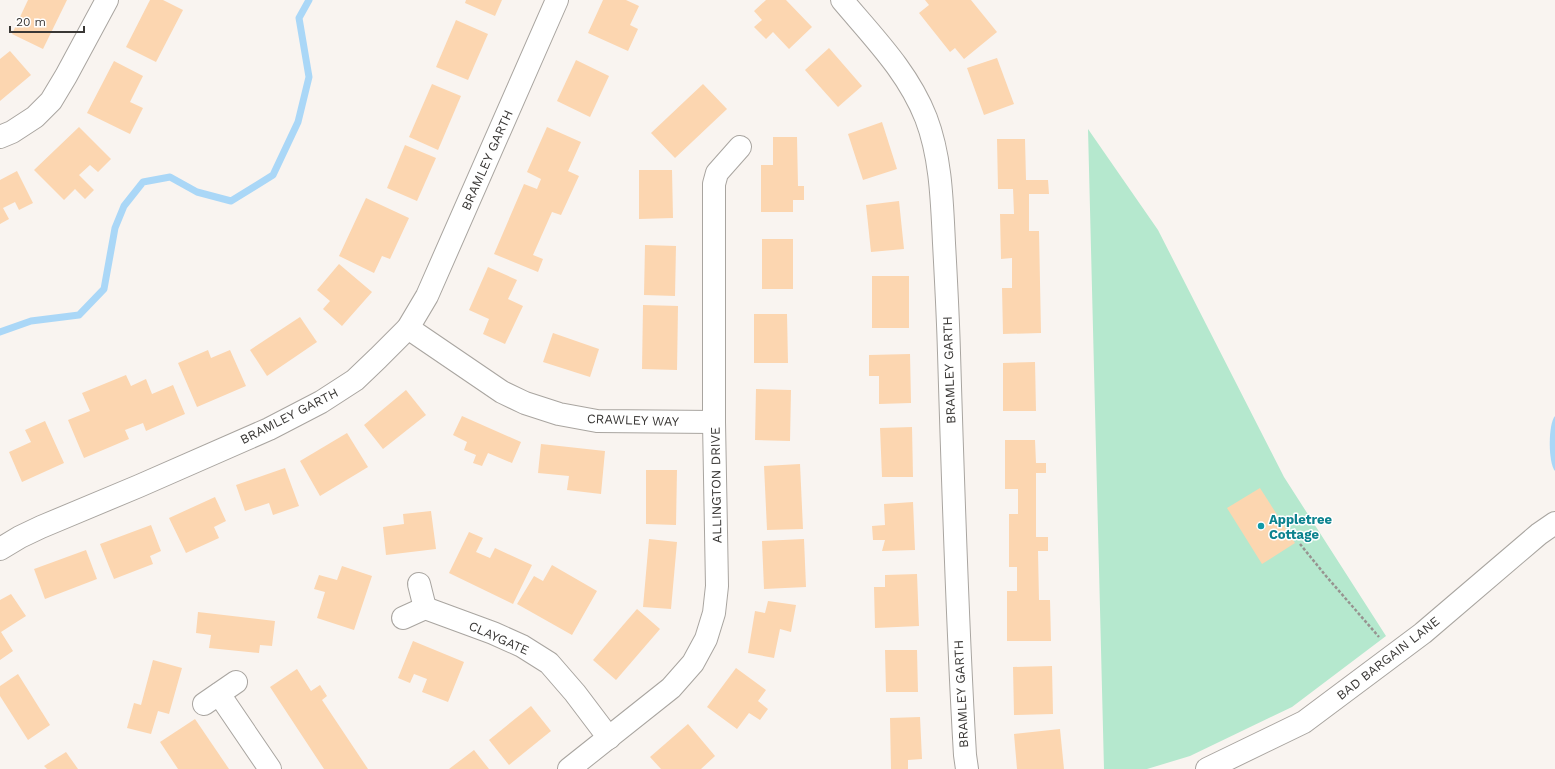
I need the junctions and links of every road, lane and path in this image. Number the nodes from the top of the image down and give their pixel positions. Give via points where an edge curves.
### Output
1 (107, 0) edge
2 (557, 0) edge
3 (842, 0) edge
4 (0, 138) edge
5 (740, 147) dead end
6 (408, 328) junction
7 (714, 422) junction
8 (1555, 523) edge
9 (1300, 544) dead end
10 (0, 549) edge
11 (419, 584) dead end
12 (425, 608) junction
13 (403, 618) dead end
14 (1392, 655) junction
15 (220, 694) dead end
16 (609, 738) junction
17 (270, 769) edge
18 (569, 769) edge
19 (967, 769) edge
20 (1207, 769) edge

1 - 4 street via 51,100 35,117
2 - 6 street, BRAMLEY GARTH via 427,296
3 - 19 street, BRAMLEY GARTH via 899,67 915,92 927,120 935,152 942,198 959,664
5 - 7 street, ALLINGTON DRIVE via 716,173 714,184
6 - 7 street, CRAWLEY WAY via 502,392 559,414 597,420
6 - 10 street, BRAMLEY GARTH via 355,380 321,402 269,429 41,527
7 - 16 street, ALLINGTON DRIVE via 717,586 714,612 706,639 693,663 671,688
8 - 14 street, BAD BARGAIN LANE via 1423,633
9 - 14 path
11 - 12 street
12 - 13 street
12 - 16 street, CLAYGATE via 493,633 522,646 549,663
14 - 20 street, BAD BARGAIN LANE via 1304,722
15 - 17 street
16 - 18 street, ALLINGTON DRIVE

